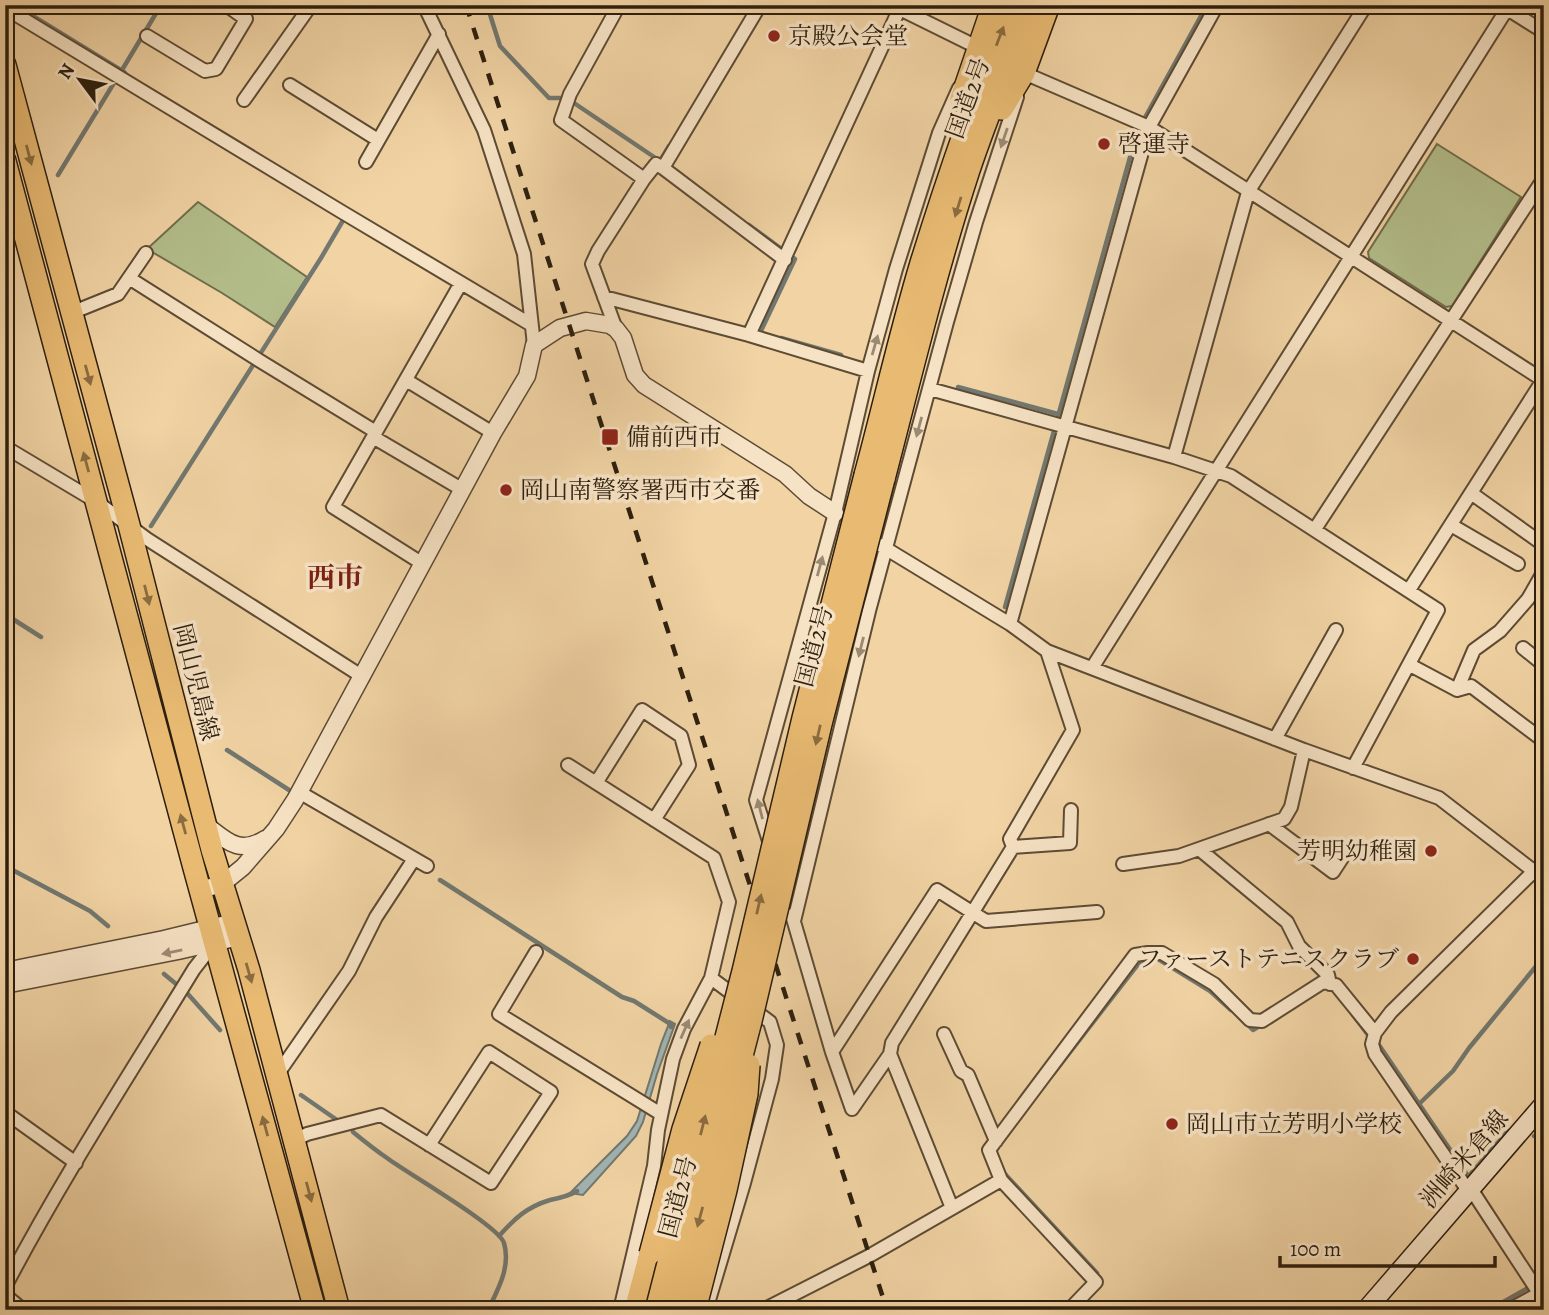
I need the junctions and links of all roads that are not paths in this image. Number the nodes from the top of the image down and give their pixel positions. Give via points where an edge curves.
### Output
1 (226, 5) edge
2 (311, 5) edge
3 (424, 5) edge
4 (619, 5) edge
5 (760, 5) edge
6 (993, 5) edge
7 (1012, 5) edge
8 (1032, 5) edge
9 (1049, 5) edge
10 (1217, 5) edge
11 (1366, 5) edge
12 (1504, 7) edge
13 (5, 8) edge
14 (896, 8) edge
15 (1544, 32) edge
16 (439, 34) junction
17 (147, 36) dead end
18 (977, 47) junction
19 (5, 65) edge
20 (1024, 73) junction
21 (290, 85) dead end
22 (244, 100) dead end
23 (1144, 125) junction
24 (378, 140) junction
25 (5, 161) edge
26 (366, 162) dead end
27 (665, 165) junction
28 (970, 170) junction
29 (1544, 178) edge
30 (644, 179) junction
31 (1248, 192) junction
32 (146, 253) dead end
33 (787, 256) junction
34 (1352, 259) junction
35 (129, 278) junction
36 (461, 283) junction
37 (604, 297) junction
38 (71, 313) junction
39 (1450, 321) junction
40 (530, 324) junction
41 (616, 328) junction
42 (749, 335) junction
43 (534, 345) junction
44 (895, 359) junction
45 (1544, 365) edge
46 (868, 370) junction
47 (1536, 376) junction
48 (406, 380) junction
49 (930, 389) junction
50 (1059, 424) junction
51 (493, 433) junction
52 (375, 435) junction
53 (5, 447) edge
54 (1174, 457) junction
55 (1215, 471) junction
56 (875, 477) junction
57 (463, 491) junction
58 (1471, 493) junction
59 (97, 502) junction
60 (835, 513) junction
61 (129, 525) junction
62 (1451, 525) junction
63 (1315, 529) junction
64 (1544, 545) edge
65 (886, 550) junction
66 (423, 564) junction
67 (1518, 564) dead end
68 (1544, 571) edge
69 (1409, 590) junction
70 (1010, 624) junction
71 (1336, 630) dead end
72 (1523, 648) dead end
73 (1047, 651) junction
74 (1410, 665) junction
75 (1544, 665) edge
76 (1092, 667) junction
77 (363, 677) junction
78 (1457, 690) junction
79 (1541, 735) edge
80 (1275, 739) junction
81 (1304, 750) junction
82 (568, 765) dead end
83 (1353, 768) junction
84 (596, 783) junction
85 (299, 792) junction
86 (1071, 810) dead end
87 (654, 820) junction
88 (1269, 824) junction
89 (206, 825) junction
90 (270, 836) junction
91 (1013, 847) junction
92 (1199, 849) junction
93 (1346, 852) dead end
94 (414, 859) junction
95 (1124, 864) dead end
96 (427, 866) dead end
97 (1540, 871) edge
98 (222, 884) junction
99 (200, 890) junction
100 (972, 912) junction
101 (1097, 912) dead end
102 (794, 921) junction
103 (237, 930) junction
104 (213, 935) junction
105 (536, 952) dead end
106 (5, 971) edge
107 (743, 971) junction
108 (711, 978) junction
109 (1330, 984) junction
110 (5, 985) edge
111 (751, 1021) junction
112 (944, 1034) dead end
113 (1374, 1037) junction
114 (832, 1052) junction
115 (890, 1054) junction
116 (277, 1076) junction
117 (1544, 1104) edge
118 (651, 1108) junction
119 (5, 1112) edge
120 (295, 1140) junction
121 (996, 1141) junction
122 (429, 1144) junction
123 (76, 1163) junction
124 (1001, 1180) junction
125 (1470, 1191) junction
126 (953, 1208) junction
127 (638, 1241) junction
128 (720, 1262) junction
129 (5, 1287) edge
130 (1538, 1290) edge
131 (5, 1295) edge
132 (1544, 1308) edge
133 (23, 1310) edge
134 (314, 1310) edge
135 (340, 1310) edge
136 (620, 1310) edge
137 (635, 1310) edge
138 (656, 1310) edge
139 (676, 1310) edge
140 (695, 1310) edge
141 (706, 1310) edge
142 (763, 1310) edge
143 (1069, 1310) edge
144 (1366, 1310) edge
145 (1509, 1310) edge

1 - 17 street via 246,19 216,69 205,71
2 - 22 street
3 - 16 street
4 - 30 street via 561,120
5 - 27 street
6 - 18 main road
44 -> 7 main road, 国道2号 via 949,175
8 - 28 main road, 国道2号
9 - 20 main road
10 - 23 street
11 - 31 street
12 - 15 street
12 - 34 street
13 - 36 street
14 - 18 street
14 - 33 street
16 - 24 street
16 - 40 street via 484,130 524,254
18 - 44 main road via 910,262
46 -> 18 street via 939,133
19 -> 38 main road, 岡山児島線
20 - 23 street
20 - 28 main road
20 -> 49 street via 976,222
21 - 24 street
23 - 31 street
23 - 50 street
24 - 26 street
59 -> 25 main road, 岡山児島線
27 - 30 street via 656,164
27 - 33 street
28 -> 56 main road, 国道2号
29 - 39 street
30 - 37 street via 592,264
31 - 34 street
31 - 54 street
32 - 35 street
33 - 42 street
34 - 39 street
34 - 55 street
35 - 38 street via 118,294
35 - 52 street
36 - 40 street
36 - 48 street
37 - 41 street
37 - 42 street
38 -> 61 main road, 岡山児島線
39 - 47 street
39 - 63 street
40 - 43 street
41 - 43 street via 586,321 561,328
41 - 60 street via 635,375 644,385 785,474
42 - 46 street
43 - 51 street via 527,376
44 - 56 main road, 国道2号
45 - 47 street
46 - 60 street
47 - 58 street via 1542,380
48 - 51 street
48 - 52 street
49 - 50 street
49 -> 65 street
50 - 54 street
50 - 70 street
51 - 57 street
52 - 57 street
52 - 66 street via 333,507
53 - 59 street
54 - 55 street
55 - 63 street via 1231,476
55 - 76 street
107 -> 56 main road, 国道2号, bridge via 803,718
56 -> 111 main road, 国道2号, bridge
57 - 66 street
58 - 62 street
58 - 64 street
59 - 61 street
99 -> 59 main road, 岡山児島線
60 - 65 street
102 -> 60 street via 756,800
61 - 77 street
61 -> 89 main road, 岡山児島線
62 - 67 street
62 - 69 street
63 - 69 street
65 - 70 street
65 -> 102 street
66 - 77 street
68 - 78 street via 1528,599 1500,631 1474,650
69 - 74 street via 1438,610
70 - 73 street
71 - 80 street
72 - 75 street
73 - 76 street
73 - 91 street via 1073,730 1010,839
74 - 78 street
74 - 83 street
76 - 80 street
77 - 85 street
78 - 79 street via 1471,686
80 - 81 street
81 - 83 street
81 - 88 street via 1291,807 1284,819
82 - 84 street
83 - 97 street via 1439,798
84 - 87 street
84 - 87 street via 642,710 681,736 689,765
85 - 90 street
85 - 94 street
86 - 91 street via 1070,843
87 - 108 street via 714,858 729,902
88 - 92 street
88 - 93 street via 1333,872
89 - 90 street via 228,843 241,847
89 - 98 main road, 岡山児島線
90 - 98 street
91 - 100 street
92 - 95 street
92 - 109 street via 1287,922 1299,946 1328,975
94 - 96 street
94 - 116 street via 376,917 349,971
97 - 113 street via 1391,1012
98 - 99 street
98 - 103 main road, 岡山児島線
99 - 104 main road, 岡山児島線
100 - 101 street via 986,920
100 - 114 street via 937,891
100 - 115 street via 892,1043
102 - 114 street
103 - 104 street
103 -> 116 main road, 岡山児島線
104 - 106 street via 164,939
104 -> 110 street
104 - 123 street
134 -> 104 main road, 岡山児島線
105 - 118 street via 499,1014
107 - 137 main road, bridge via 718,1026 683,1129
138 -> 107 main road, 国道2号, bridge
118 -> 108 street
108 - 128 street via 770,1022 777,1045 772,1079
109 - 113 street via 1336,985
109 - 121 street via 1323,982 1262,1021 1250,1020 1214,984 1162,953 1135,955
111 -> 139 main road, 国道2号, bridge
111 - 140 main road, bridge via 747,1094
112 - 121 street via 961,1071 968,1075
113 - 125 street via 1375,1054
114 - 115 street via 852,1109
115 - 126 street
116 - 120 main road, 岡山児島線
117 - 125 main road, 洲崎米倉線
118 - 127 street via 654,1166
119 - 123 street
120 - 122 street via 381,1115
120 -> 135 main road, 岡山児島線
121 - 124 street via 989,1150
122 - 122 street via 491,1183 551,1093 489,1052
123 - 129 street
124 - 126 street
124 - 143 street via 1096,1282
125 - 130 street
125 - 144 main road, 洲崎米倉線
126 - 142 street
127 - 128 street
127 - 136 street
128 - 141 street
130 - 132 street
130 - 145 street
131 - 133 street

